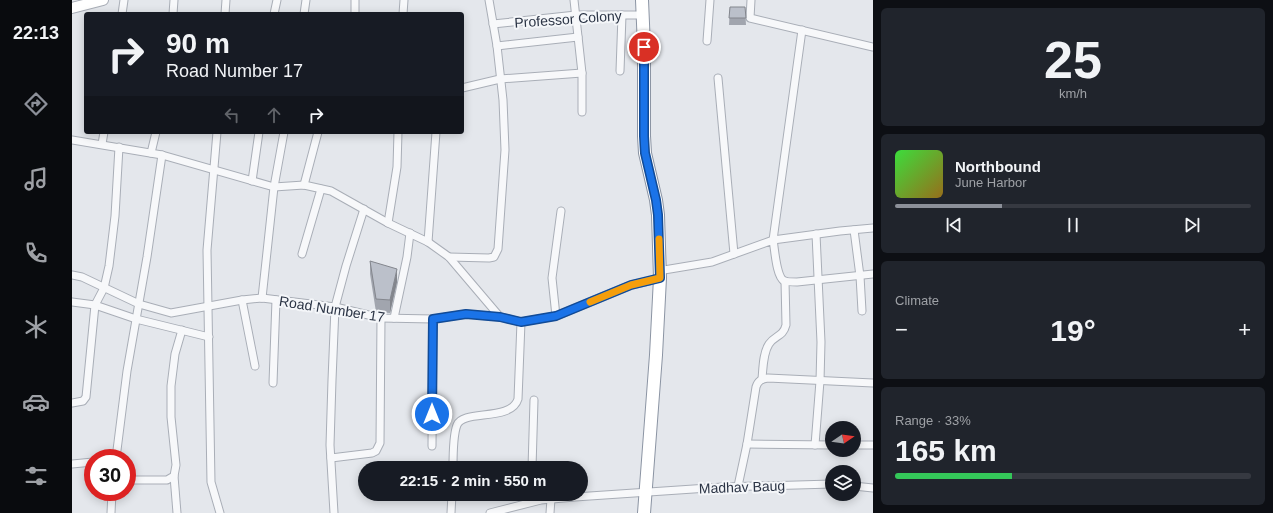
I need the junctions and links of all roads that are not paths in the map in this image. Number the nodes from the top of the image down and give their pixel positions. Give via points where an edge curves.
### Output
1 (103, 0) edge
2 (124, 0) edge
3 (174, 0) edge
4 (226, 0) edge
5 (276, 0) edge
6 (306, 0) edge
7 (355, 0) edge
8 (404, 0) edge
9 (489, 0) edge
10 (574, 0) edge
11 (642, 0) edge
12 (648, 0) edge
13 (710, 0) edge
14 (751, 0) edge
15 (77, 5) edge
16 (122, 12) edge
17 (173, 12) edge
18 (225, 12) edge
19 (274, 12) edge
20 (304, 12) edge
21 (355, 12) edge
22 (403, 12) edge
23 (576, 15) junction
24 (622, 15) junction
25 (642, 15) junction
26 (493, 24) junction
27 (802, 30) junction
28 (578, 37) junction
29 (707, 41) dead end
30 (497, 46) junction
31 (873, 46) edge
32 (620, 71) dead end
33 (582, 73) junction
34 (718, 78) dead end
35 (500, 79) junction
36 (464, 88) edge
37 (582, 112) dead end
38 (104, 134) edge
39 (156, 134) edge
40 (217, 134) edge
41 (259, 134) edge
42 (284, 134) edge
43 (317, 134) edge
44 (398, 134) edge
45 (436, 134) edge
46 (72, 140) edge
47 (102, 144) junction
48 (119, 147) junction
49 (151, 153) junction
50 (162, 155) junction
51 (215, 171) junction
52 (252, 181) junction
53 (304, 185) junction
54 (274, 187) junction
55 (321, 189) junction
56 (364, 209) junction
57 (561, 211) dead end
58 (388, 223) junction
59 (873, 228) edge
60 (854, 230) junction
61 (410, 233) junction
62 (816, 234) junction
63 (773, 240) junction
64 (428, 242) junction
65 (302, 254) dead end
66 (734, 254) junction
67 (449, 257) junction
68 (873, 274) edge
69 (72, 275) edge
70 (663, 275) junction
71 (860, 276) junction
72 (819, 279) junction
73 (785, 281) junction
74 (104, 288) junction
75 (262, 298) junction
76 (242, 300) junction
77 (276, 300) junction
78 (72, 302) edge
79 (139, 304) junction
80 (94, 306) junction
81 (209, 306) junction
82 (336, 307) junction
83 (862, 311) dead end
84 (556, 316) junction
85 (500, 317) junction
86 (380, 318) junction
87 (394, 318) junction
88 (136, 319) junction
89 (433, 319) junction
90 (521, 322) junction
91 (182, 330) junction
92 (209, 336) junction
93 (255, 366) dead end
94 (762, 379) junction
95 (820, 381) junction
96 (273, 383) dead end
97 (873, 383) edge
98 (534, 400) dead end
99 (72, 403) edge
100 (747, 444) junction
101 (815, 445) junction
102 (825, 445) edge
103 (861, 445) edge
104 (873, 445) edge
105 (432, 446) dead end
106 (117, 449) edge
107 (331, 458) junction
108 (453, 461) edge
109 (532, 461) edge
110 (84, 463) edge
111 (72, 464) edge
112 (174, 476) junction
113 (136, 480) edge
114 (825, 484) edge
115 (738, 486) junction
116 (861, 487) edge
117 (873, 488) edge
118 (648, 492) junction
119 (588, 496) edge
120 (112, 501) edge
121 (452, 501) edge
122 (542, 501) edge
123 (551, 501) edge
124 (532, 503) joint
125 (111, 513) edge
126 (177, 513) edge
127 (220, 513) edge
128 (334, 513) edge
129 (451, 513) edge
130 (490, 513) edge
131 (550, 513) edge
132 (644, 513) edge
133 (650, 513) edge

1 - 15 main road
2 - 16 street
3 - 17 street
4 - 18 street
5 - 19 street
6 - 20 street
7 - 21 street
8 - 22 street
9 - 26 street
10 - 23 street
11 - 25 highway
12 - 70 highway via 650,141 651,157 664,213
13 - 29 street
14 - 27 street via 750,18
23 - 24 street, Professor Colony
23 - 26 street, Professor Colony
23 - 28 street
24 - 25 street, Professor Colony
24 - 32 street
25 - 70 highway via 644,136 648,170 657,208
26 - 30 street
27 - 31 street
27 - 63 street
28 - 30 street
28 - 33 street
30 - 35 street
33 - 35 street
33 - 37 street
34 - 66 street
35 - 36 street
35 - 67 street via 505,150 498,249 494,257 490,258
38 - 47 street
39 - 49 street
40 - 51 street
41 - 52 street
42 - 54 street
43 - 53 street
44 - 58 street via 397,167
45 - 64 street
46 - 47 street
47 - 48 street
48 - 49 street
48 - 74 street via 115,216
49 - 50 street
50 - 51 street
50 - 79 street
51 - 52 street
51 - 81 street via 208,250
52 - 54 street
53 - 54 street
53 - 55 street
54 - 75 street
55 - 56 street via 331,191
55 - 65 street
56 - 58 street
56 - 82 street
57 - 84 street via 552,278
58 - 61 street
59 - 60 street, Road Number 17
60 - 62 street, Road Number 17
60 - 71 street
61 - 64 street
61 - 87 street
62 - 63 street, Road Number 17
62 - 72 street
63 - 66 street, Road Number 17
63 - 73 street via 778,273
64 - 67 street
66 - 70 street, Road Number 17
67 - 85 street
68 - 71 street
69 - 74 street, Road Number 17
70 - 84 street, Road Number 17 via 631,285
70 - 118 highway
71 - 72 street
71 - 83 street
72 - 73 street
72 - 95 street
73 - 94 street via 786,325 782,334 772,339 768,345
74 - 79 street, Road Number 17
74 - 80 street
75 - 76 street, Road Number 17
75 - 77 street, Road Number 17
76 - 81 street, Road Number 17
76 - 93 street
77 - 82 street, Road Number 17
77 - 96 street
78 - 80 street
79 - 81 street, Road Number 17 via 171,313
79 - 88 street
80 - 88 street
80 - 99 street via 86,398
81 - 92 street
82 - 86 street, Road Number 17
82 - 107 street
84 - 90 street, Road Number 17
85 - 89 street, Road Number 17 via 466,314
85 - 90 street, Road Number 17
86 - 87 street, Road Number 17
86 - 107 street via 379,448 372,453
87 - 89 street, Road Number 17
88 - 91 street
88 - 106 street
89 - 105 street
90 - 108 street via 517,404 506,411 466,418 459,422 456,425
91 - 92 street
91 - 112 street via 174,354 171,386 176,466
92 - 127 street via 211,482
94 - 95 street
94 - 100 street via 756,387
95 - 97 street
95 - 101 street
98 - 109 street
100 - 101 street
100 - 115 street
101 - 102 street
103 - 104 street
107 - 128 street
110 - 111 street
112 - 113 street via 167,480
112 - 126 street
114 - 115 street, Madhav Baug
115 - 118 street, Madhav Baug
116 - 117 street
118 - 119 street, Madhav Baug
118 - 132 highway
118 - 133 highway
120 - 125 street
121 - 129 street
122 - 124 street, Madhav Baug
123 - 131 street
124 - 130 street, Madhav Baug

